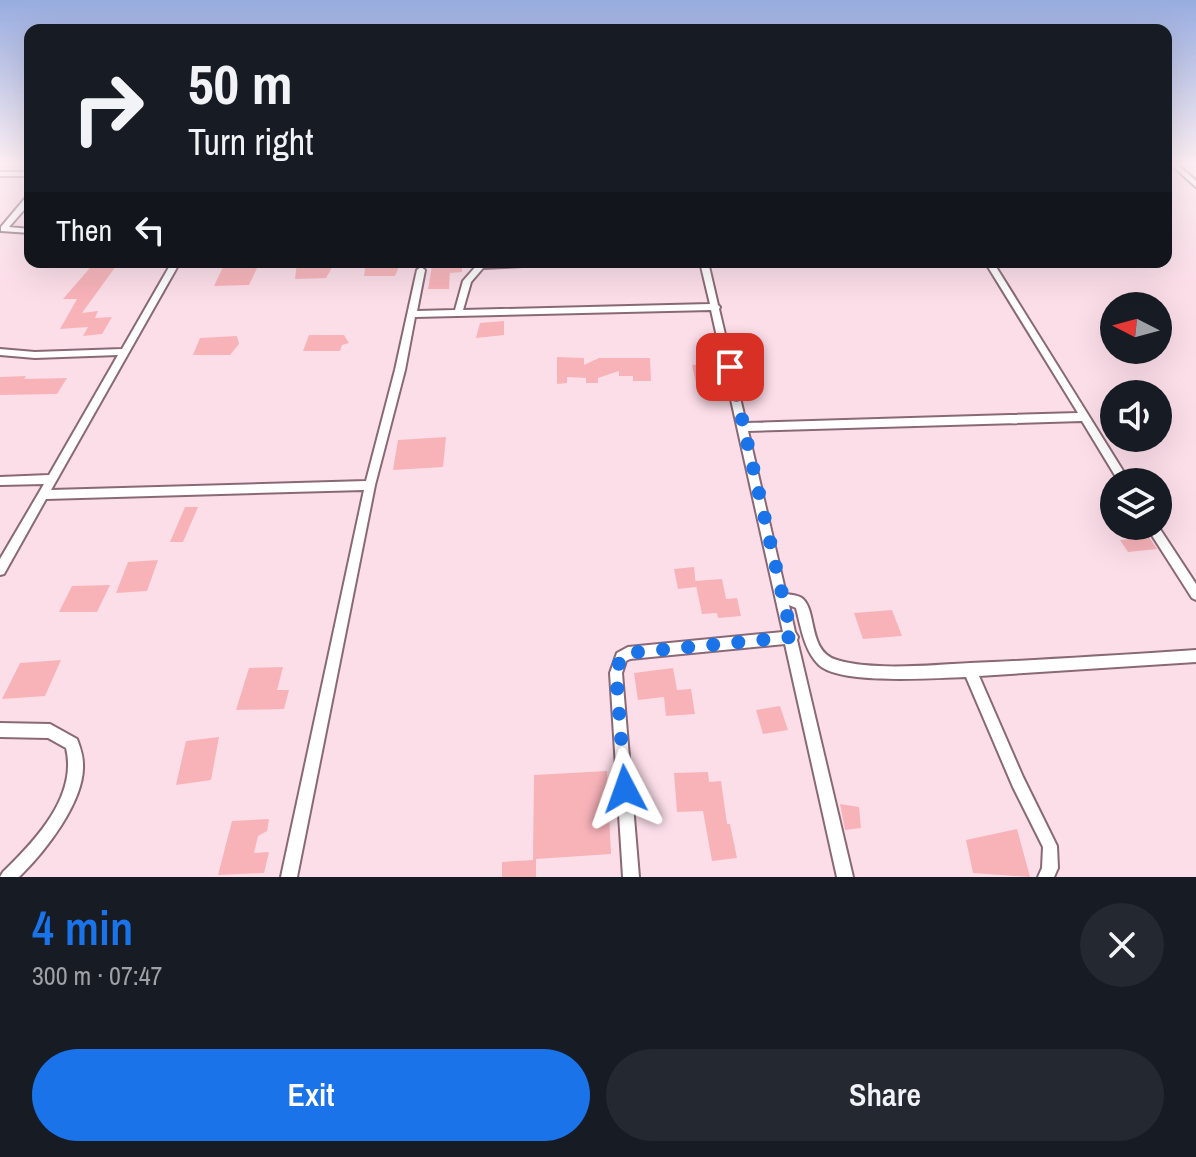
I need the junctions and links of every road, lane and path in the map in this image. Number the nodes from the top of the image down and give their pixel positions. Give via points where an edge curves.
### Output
1 (24, 205) edge
2 (24, 231) edge
3 (173, 268) edge
4 (479, 268) edge
5 (706, 268) edge
6 (993, 268) edge
7 (421, 270) dead end
8 (716, 307) junction
9 (458, 313) junction
10 (412, 314) junction
11 (0, 352) edge
12 (126, 352) junction
13 (1085, 417) junction
14 (744, 427) junction
15 (1116, 468) edge
16 (52, 479) junction
17 (0, 481) edge
18 (370, 485) junction
19 (43, 495) junction
20 (1161, 540) edge
21 (6, 551) edge
22 (0, 570) edge
23 (1196, 594) edge
24 (784, 599) junction
25 (792, 637) junction
26 (1196, 656) edge
27 (969, 669) junction
28 (0, 730) edge
29 (8, 877) edge
30 (289, 877) edge
31 (631, 877) edge
32 (845, 877) edge
33 (1046, 877) edge

1 - 2 street via 4,229
3 - 12 street
4 - 9 street via 467,281
5 - 8 street
6 - 13 street
7 - 10 street
8 - 9 street
8 - 14 street
9 - 10 street
10 - 18 street
11 - 12 street
12 - 16 street
13 - 14 street
13 - 15 street
14 - 24 street
16 - 17 street
16 - 19 street
18 - 19 street
18 - 30 street
19 - 21 street
20 - 23 street
21 - 22 street
24 - 25 street
24 - 27 street via 801,605 811,643 825,663 839,670
25 - 31 street via 621,657 616,673
25 - 32 street
26 - 27 street
27 - 33 street via 1050,846
28 - 29 street via 50,731 72,744 77,766 70,795 23,864

